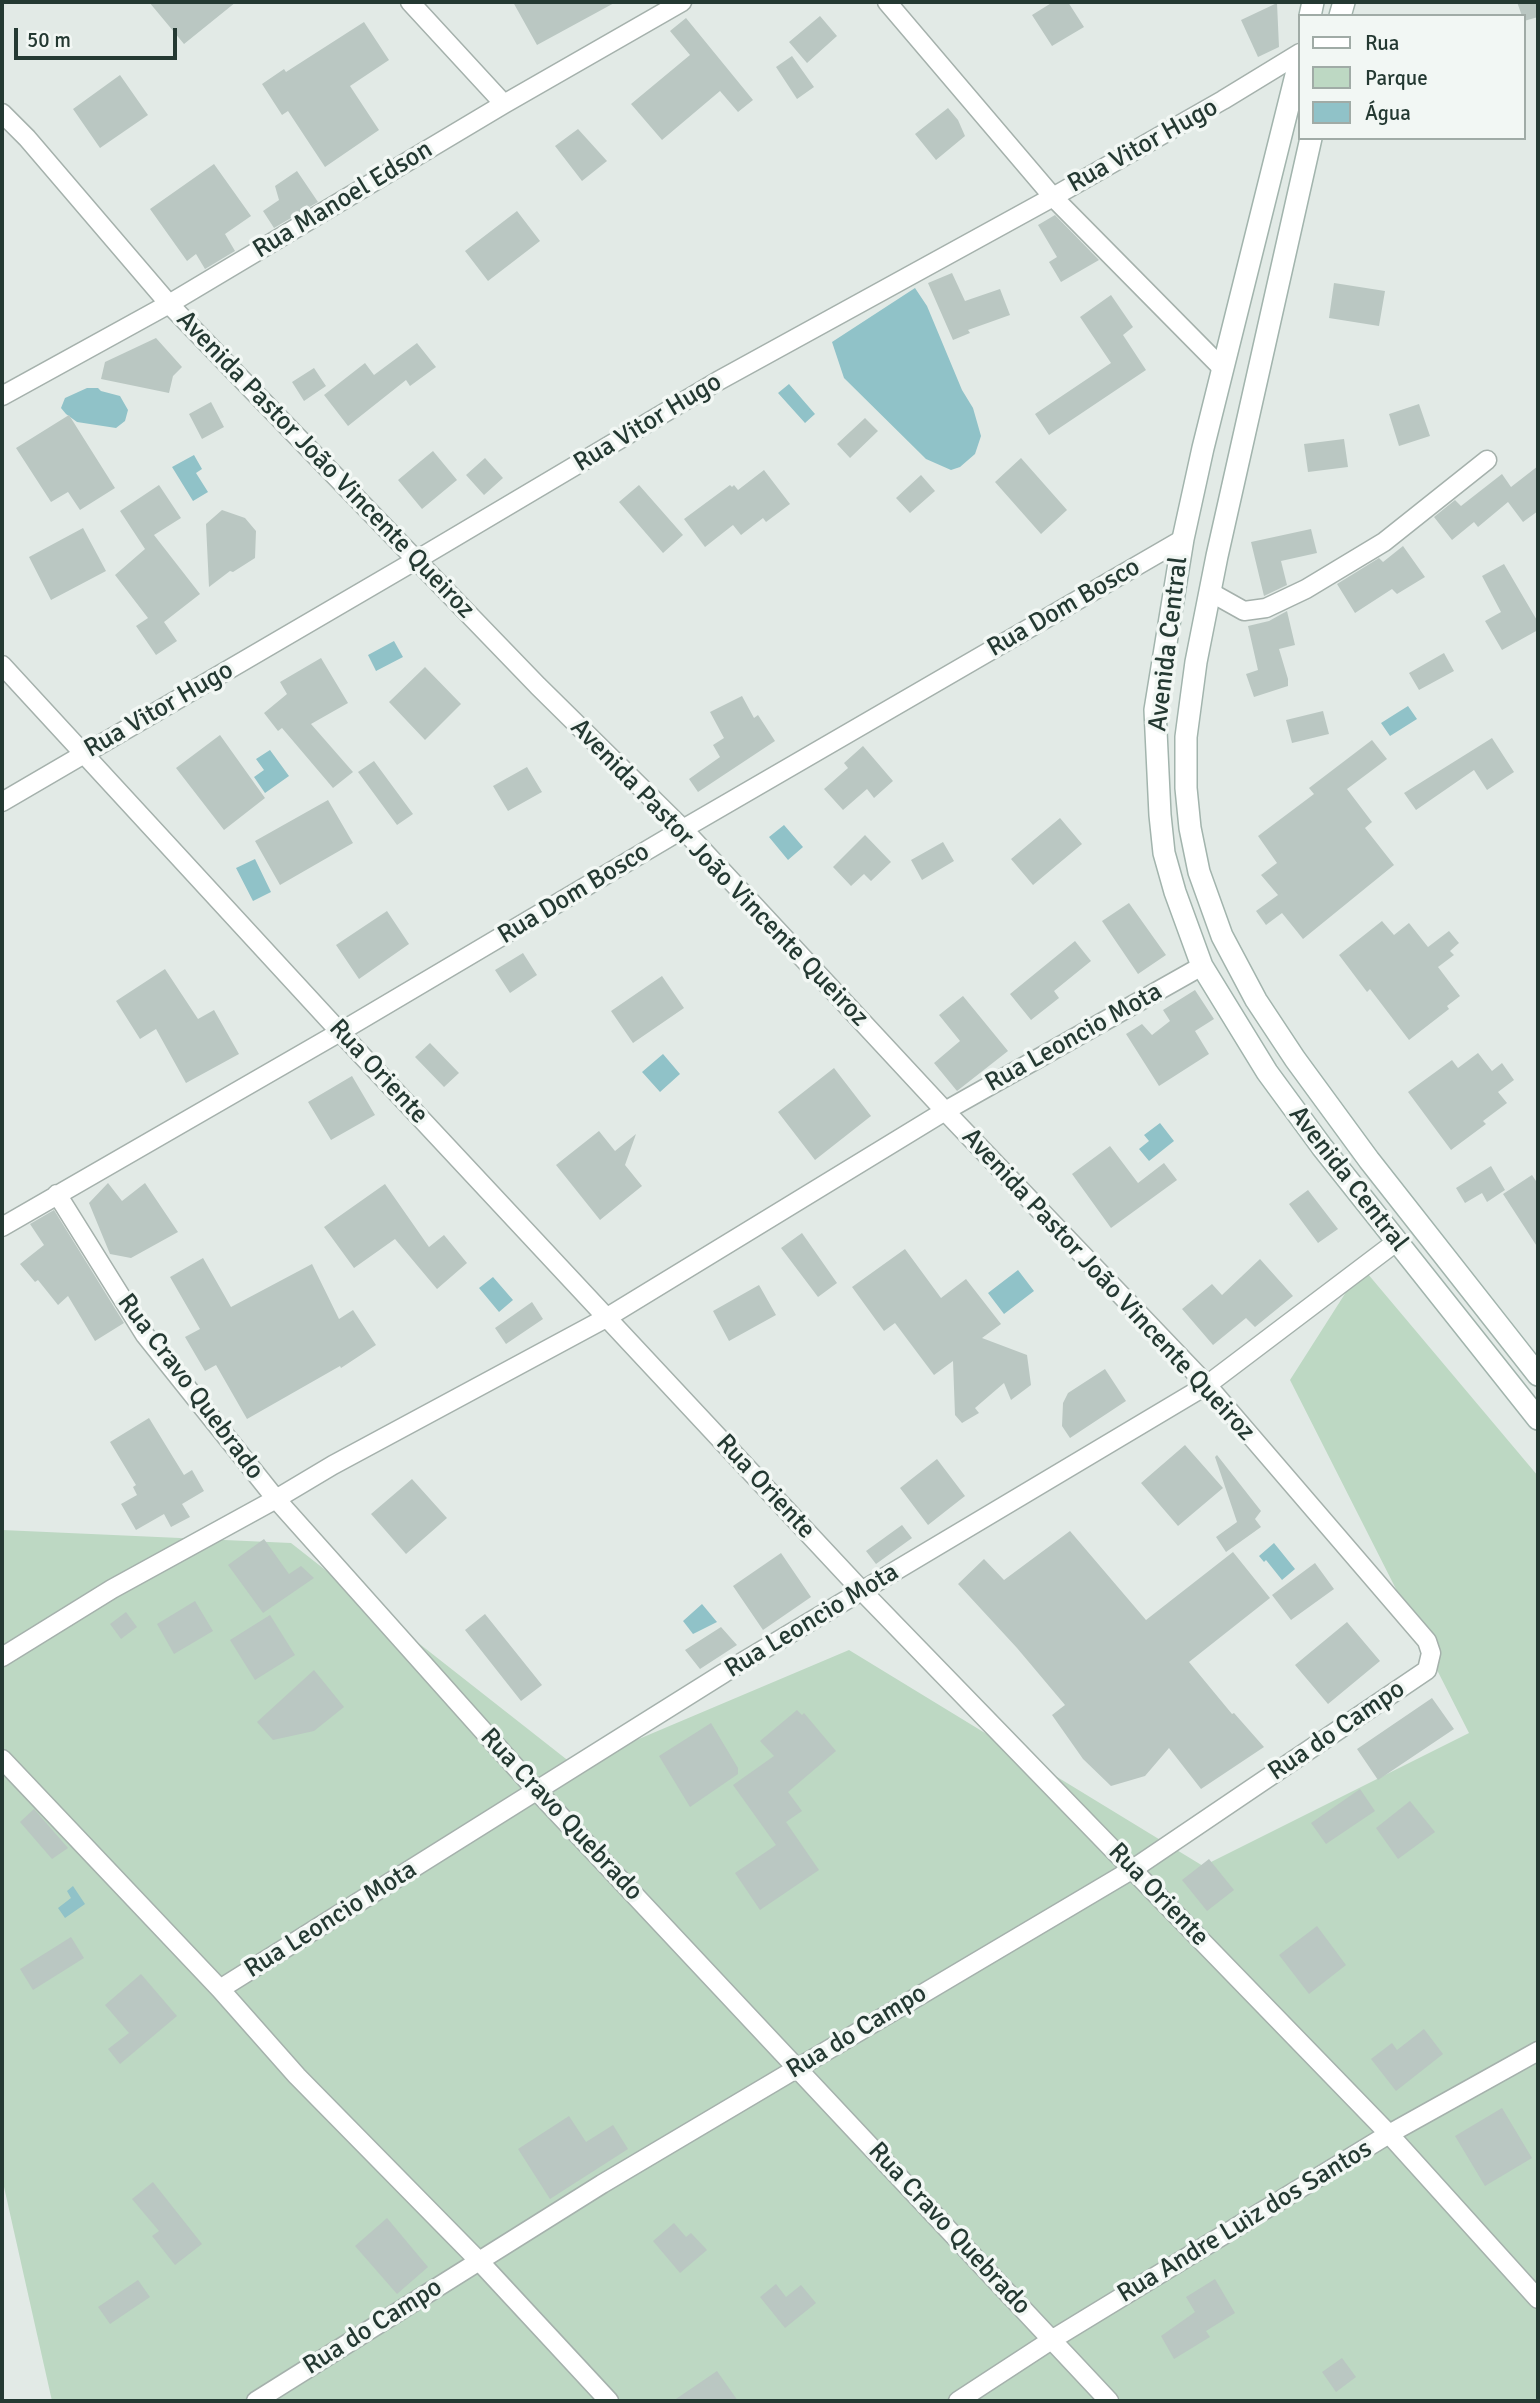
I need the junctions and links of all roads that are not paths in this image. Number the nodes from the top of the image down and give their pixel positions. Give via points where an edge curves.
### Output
1 (410, 2) edge
2 (682, 2) edge
3 (887, 2) edge
4 (1298, 54) edge
5 (1298, 67) edge
6 (504, 104) junction
7 (2, 113) edge
8 (1311, 140) edge
9 (1053, 197) junction
10 (169, 304) junction
11 (1223, 369) junction
12 (2, 396) edge
13 (1487, 460) dead end
14 (1183, 539) junction
15 (418, 559) junction
16 (1210, 592) junction
17 (2, 665) edge
18 (85, 753) junction
19 (2, 802) edge
20 (683, 829) junction
21 (1202, 966) junction
22 (340, 1032) junction
23 (945, 1111) junction
24 (57, 1194) junction
25 (3, 1225) edge
26 (1396, 1242) junction
27 (606, 1318) junction
28 (1538, 1375) edge
29 (1207, 1385) junction
30 (1538, 1419) edge
31 (276, 1499) junction
32 (862, 1591) junction
33 (1427, 1641) joint
34 (2, 1657) edge
35 (2, 1759) edge
36 (536, 1790) junction
37 (1133, 1869) junction
38 (220, 1989) junction
39 (1538, 2051) edge
40 (797, 2068) junction
41 (1390, 2134) junction
42 (480, 2262) junction
43 (1538, 2299) edge
44 (1053, 2339) junction
45 (256, 2401) edge
46 (609, 2401) edge
47 (958, 2401) edge
48 (1109, 2401) edge

1 - 6 street
2 - 6 street, Rua Manoel Edson
3 - 9 street
4 - 9 street, Rua Vitor Hugo
5 - 11 main road, Avenida Central
6 - 10 street, Rua Manoel Edson
7 - 10 street, Avenida Pastor João Vincente Queiroz
8 - 16 main road, Avenida Central
9 - 11 street
9 - 15 street, Rua Vitor Hugo via 718,381
10 - 12 street, Rua Manoel Edson
10 - 15 street, Avenida Pastor João Vincente Queiroz
11 - 14 main road, Avenida Central
13 - 16 street via 1384,542 1286,599 1244,611
14 - 20 street, Rua Dom Bosco
14 - 21 main road, Avenida Central via 1156,710 1160,815 1164,853
15 - 18 street, Rua Vitor Hugo
15 - 20 street, Avenida Pastor João Vincente Queiroz
16 - 28 main road, Avenida Central via 1186,737 1186,789 1199,872 1222,936 1295,1059
17 - 18 street, Rua Oriente
18 - 19 street, Rua Vitor Hugo
18 - 22 street, Rua Oriente
20 - 22 street, Rua Dom Bosco
20 - 23 street, Avenida Pastor João Vincente Queiroz
21 - 23 street, Rua Leoncio Mota
21 - 26 main road, Avenida Central via 1267,1072
22 - 24 street, Rua Dom Bosco
22 - 27 street, Rua Oriente
23 - 27 street, Rua Leoncio Mota
23 - 29 street, Avenida Pastor João Vincente Queiroz
24 - 25 street, Rua Dom Bosco
24 - 31 street, Rua Cravo Quebrado via 145,1335
26 - 29 street, Rua Leoncio Mota
26 - 30 main road, Avenida Central
27 - 31 street, Rua Leoncio Mota
27 - 32 street, Rua Oriente
29 - 32 street, Rua Leoncio Mota
29 - 33 street, Avenida Pastor João Vincente Queiroz
31 - 34 street, Rua Leoncio Mota via 112,1589
31 - 36 street, Rua Cravo Quebrado
32 - 36 street, Rua Leoncio Mota
32 - 37 street, Rua Oriente
33 - 37 street, Rua do Campo via 1431,1653 1427,1670
35 - 38 street
36 - 38 street, Rua Leoncio Mota
36 - 40 street, Rua Cravo Quebrado
37 - 40 street, Rua do Campo
37 - 41 street, Rua Oriente
38 - 42 street via 296,2076
39 - 41 street, Rua Andre Luiz dos Santos
40 - 42 street, Rua do Campo
40 - 44 street, Rua Cravo Quebrado
41 - 43 street, Rua Oriente
41 - 44 street, Rua Andre Luiz dos Santos
42 - 45 street, Rua do Campo
42 - 46 street
44 - 47 street, Rua Andre Luiz dos Santos
44 - 48 street, Rua Cravo Quebrado

